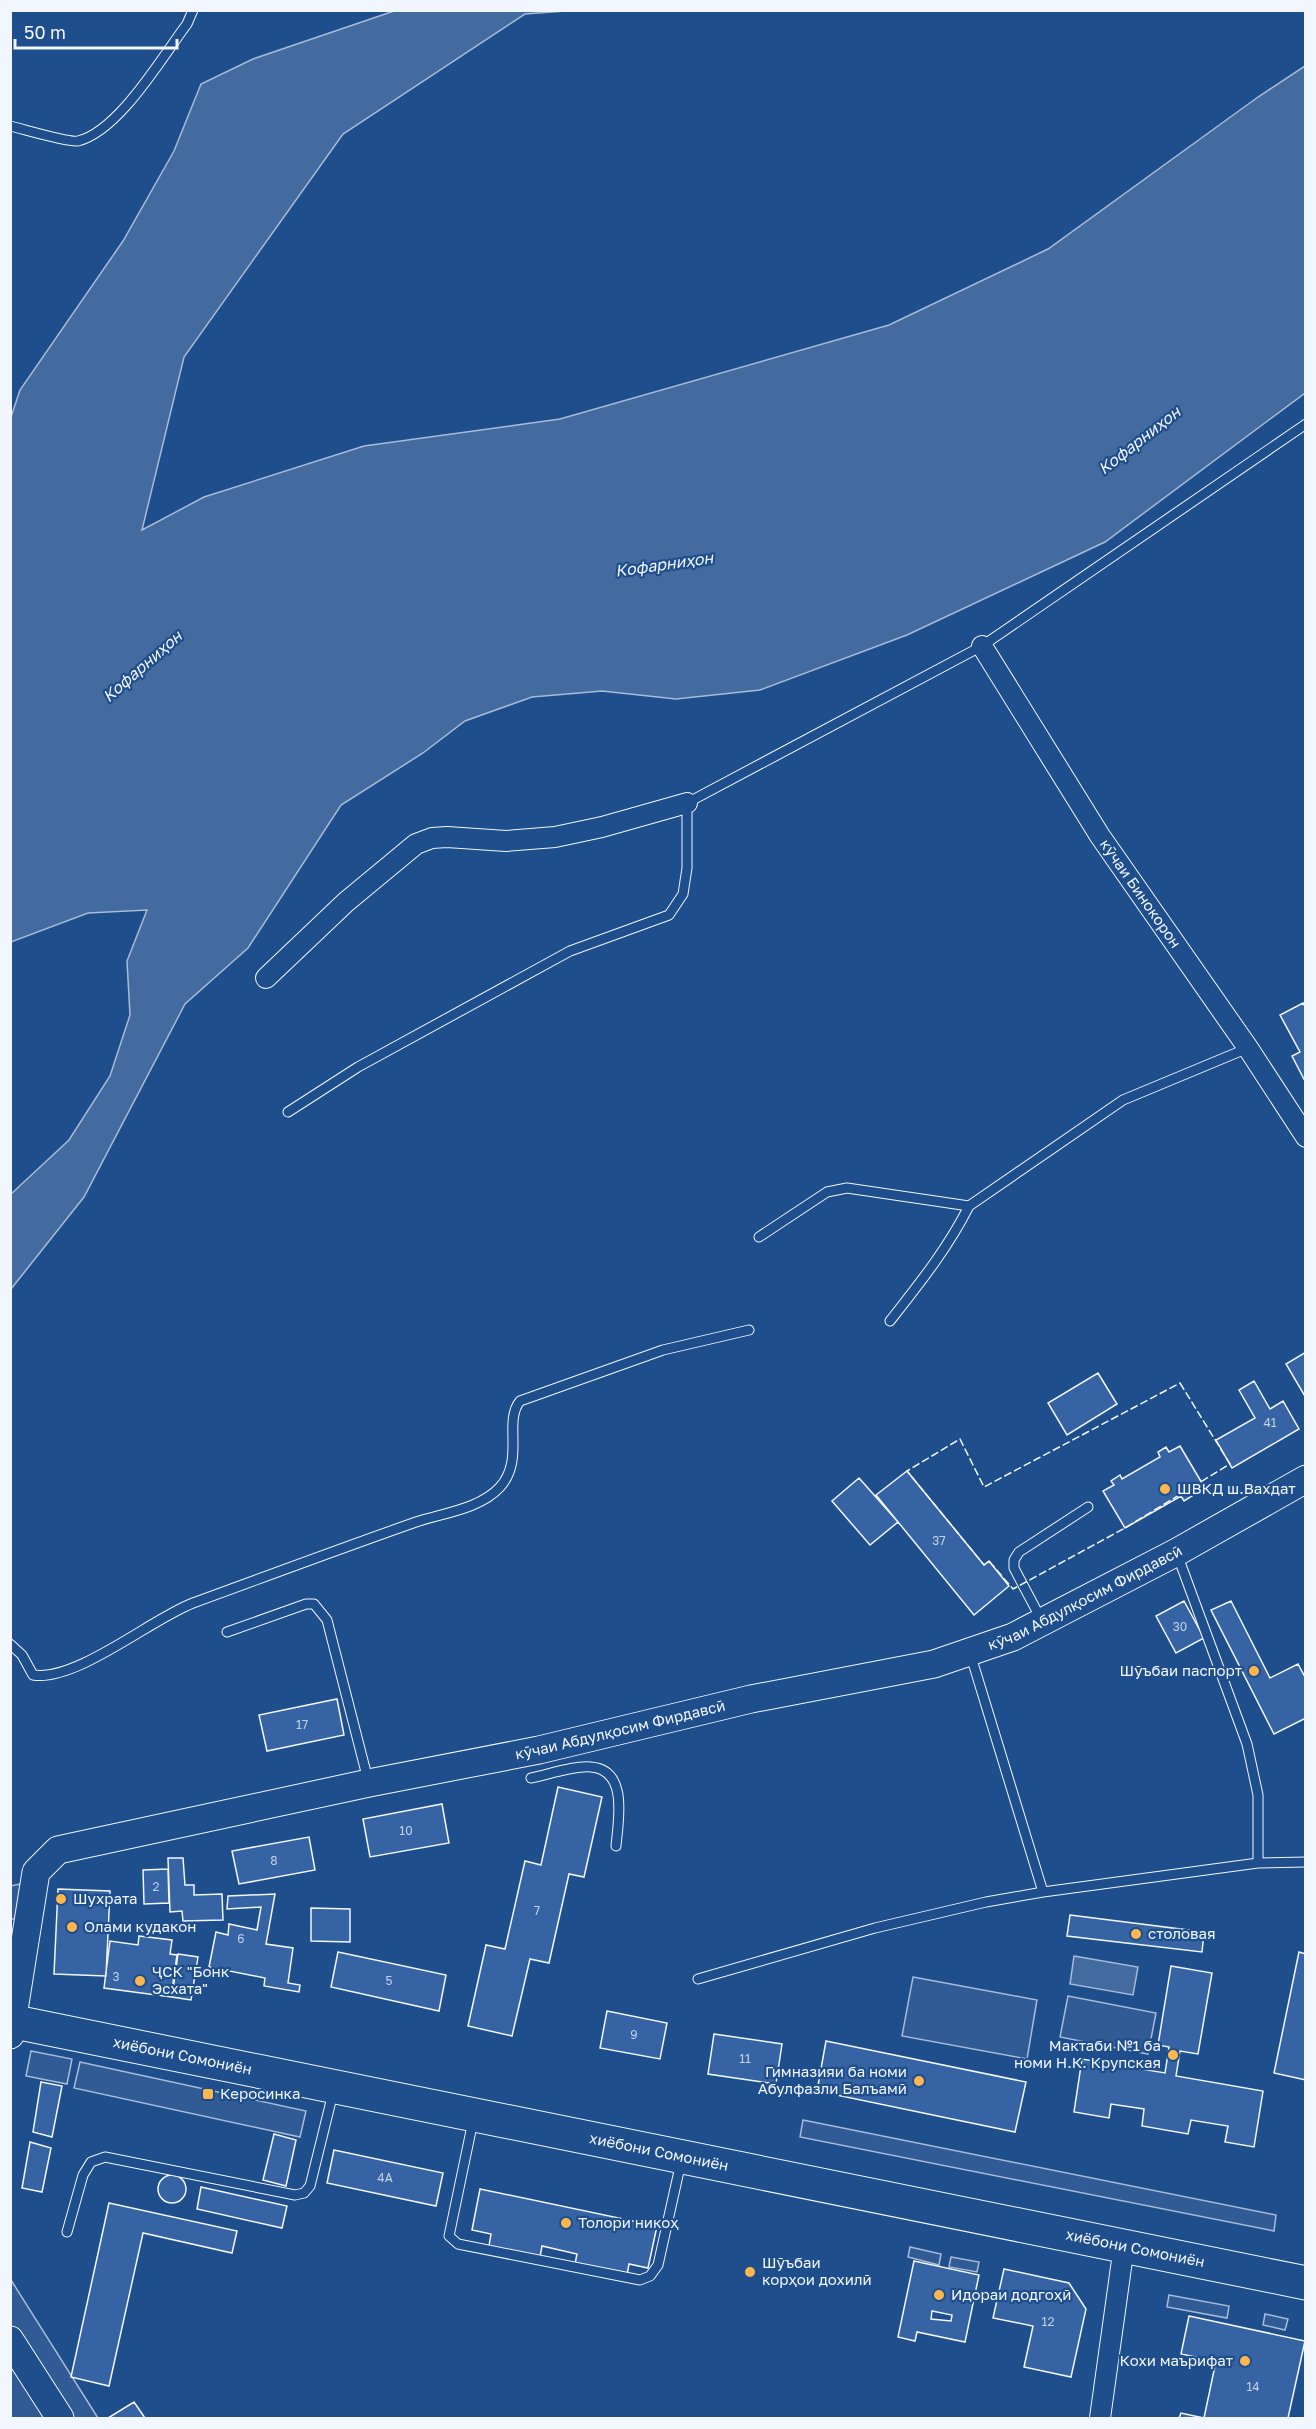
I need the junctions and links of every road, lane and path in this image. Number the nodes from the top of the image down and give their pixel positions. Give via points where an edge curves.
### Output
1 (193, 10) edge
2 (10, 126) edge
3 (1305, 424) edge
4 (982, 646) junction
5 (687, 803) junction
6 (266, 978) dead end
7 (1248, 1048) junction
8 (288, 1112) dead end
9 (1305, 1137) edge
10 (969, 1206) junction
11 (759, 1237) dead end
12 (890, 1321) dead end
13 (749, 1330) dead end
14 (1305, 1479) edge
15 (1088, 1507) dead end
16 (1177, 1552) junction
17 (1043, 1622) junction
18 (227, 1632) dead end
19 (10, 1644) edge
20 (970, 1653) junction
21 (531, 1778) dead end
22 (369, 1783) junction
23 (616, 1846) dead end
24 (1305, 1862) edge
25 (1258, 1863) junction
26 (1043, 1892) junction
27 (698, 1979) dead end
28 (12, 2016) edge
29 (335, 2085) junction
30 (474, 2113) junction
31 (682, 2155) junction
32 (68, 2232) dead end
33 (1124, 2246) junction
34 (1305, 2261) edge
35 (1305, 2283) edge
36 (10, 2340) edge
37 (60, 2418) edge
38 (1100, 2418) edge

1 - 2 lane via 187,24 121,111 99,130 77,141
3 - 4 lane
4 - 5 lane
4 - 7 street, кӯчаи Бинокорон via 1100,836
5 - 6 street via 555,837 506,841 447,837 416,844 346,902
5 - 8 lane via 683,894 669,915 570,951 378,1055
7 - 9 street, кӯчаи Бинокорон
7 - 10 lane via 1123,1100
10 - 11 lane via 847,1188 827,1192
10 - 12 lane via 938,1258
13 - 19 lane via 663,1350 520,1401 513,1413 515,1446 510,1471 500,1488 481,1501 182,1608 114,1648 47,1677 33,1675 22,1655
14 - 16 street, кӯчаи Абдулқосим Фирдавсӣ
15 - 17 lane via 1019,1552 1014,1560 1014,1568
16 - 17 street, кӯчаи Абдулқосим Фирдавсӣ
16 - 25 lane via 1247,1744 1258,1795
17 - 20 street, кӯчаи Абдулқосим Фирдавсӣ
18 - 22 lane via 314,1604 327,1620
20 - 22 street, кӯчаи Абдулқосим Фирдавсӣ via 934,1664 751,1699 539,1750
20 - 26 lane
21 - 23 lane via 590,1767 610,1776 620,1806
22 - 28 street, кӯчаи Абдулқосим Фирдавсӣ via 57,1851 36,1872
24 - 25 lane
25 - 26 lane
26 - 27 lane via 875,1928
28 - 29 highway, хиёбони Сомониён
28 - 34 highway, хиёбони Сомониён
29 - 30 highway, хиёбони Сомониён
29 - 32 lane via 310,2186 304,2193 295,2195 105,2157 91,2162 83,2175
30 - 31 highway, хиёбони Сомониён
30 - 31 lane via 449,2225 448,2236 458,2244 640,2280 650,2276 658,2265
31 - 33 highway, хиёбони Сомониён
33 - 35 highway, хиёбони Сомониён
33 - 38 street
36 - 37 street

